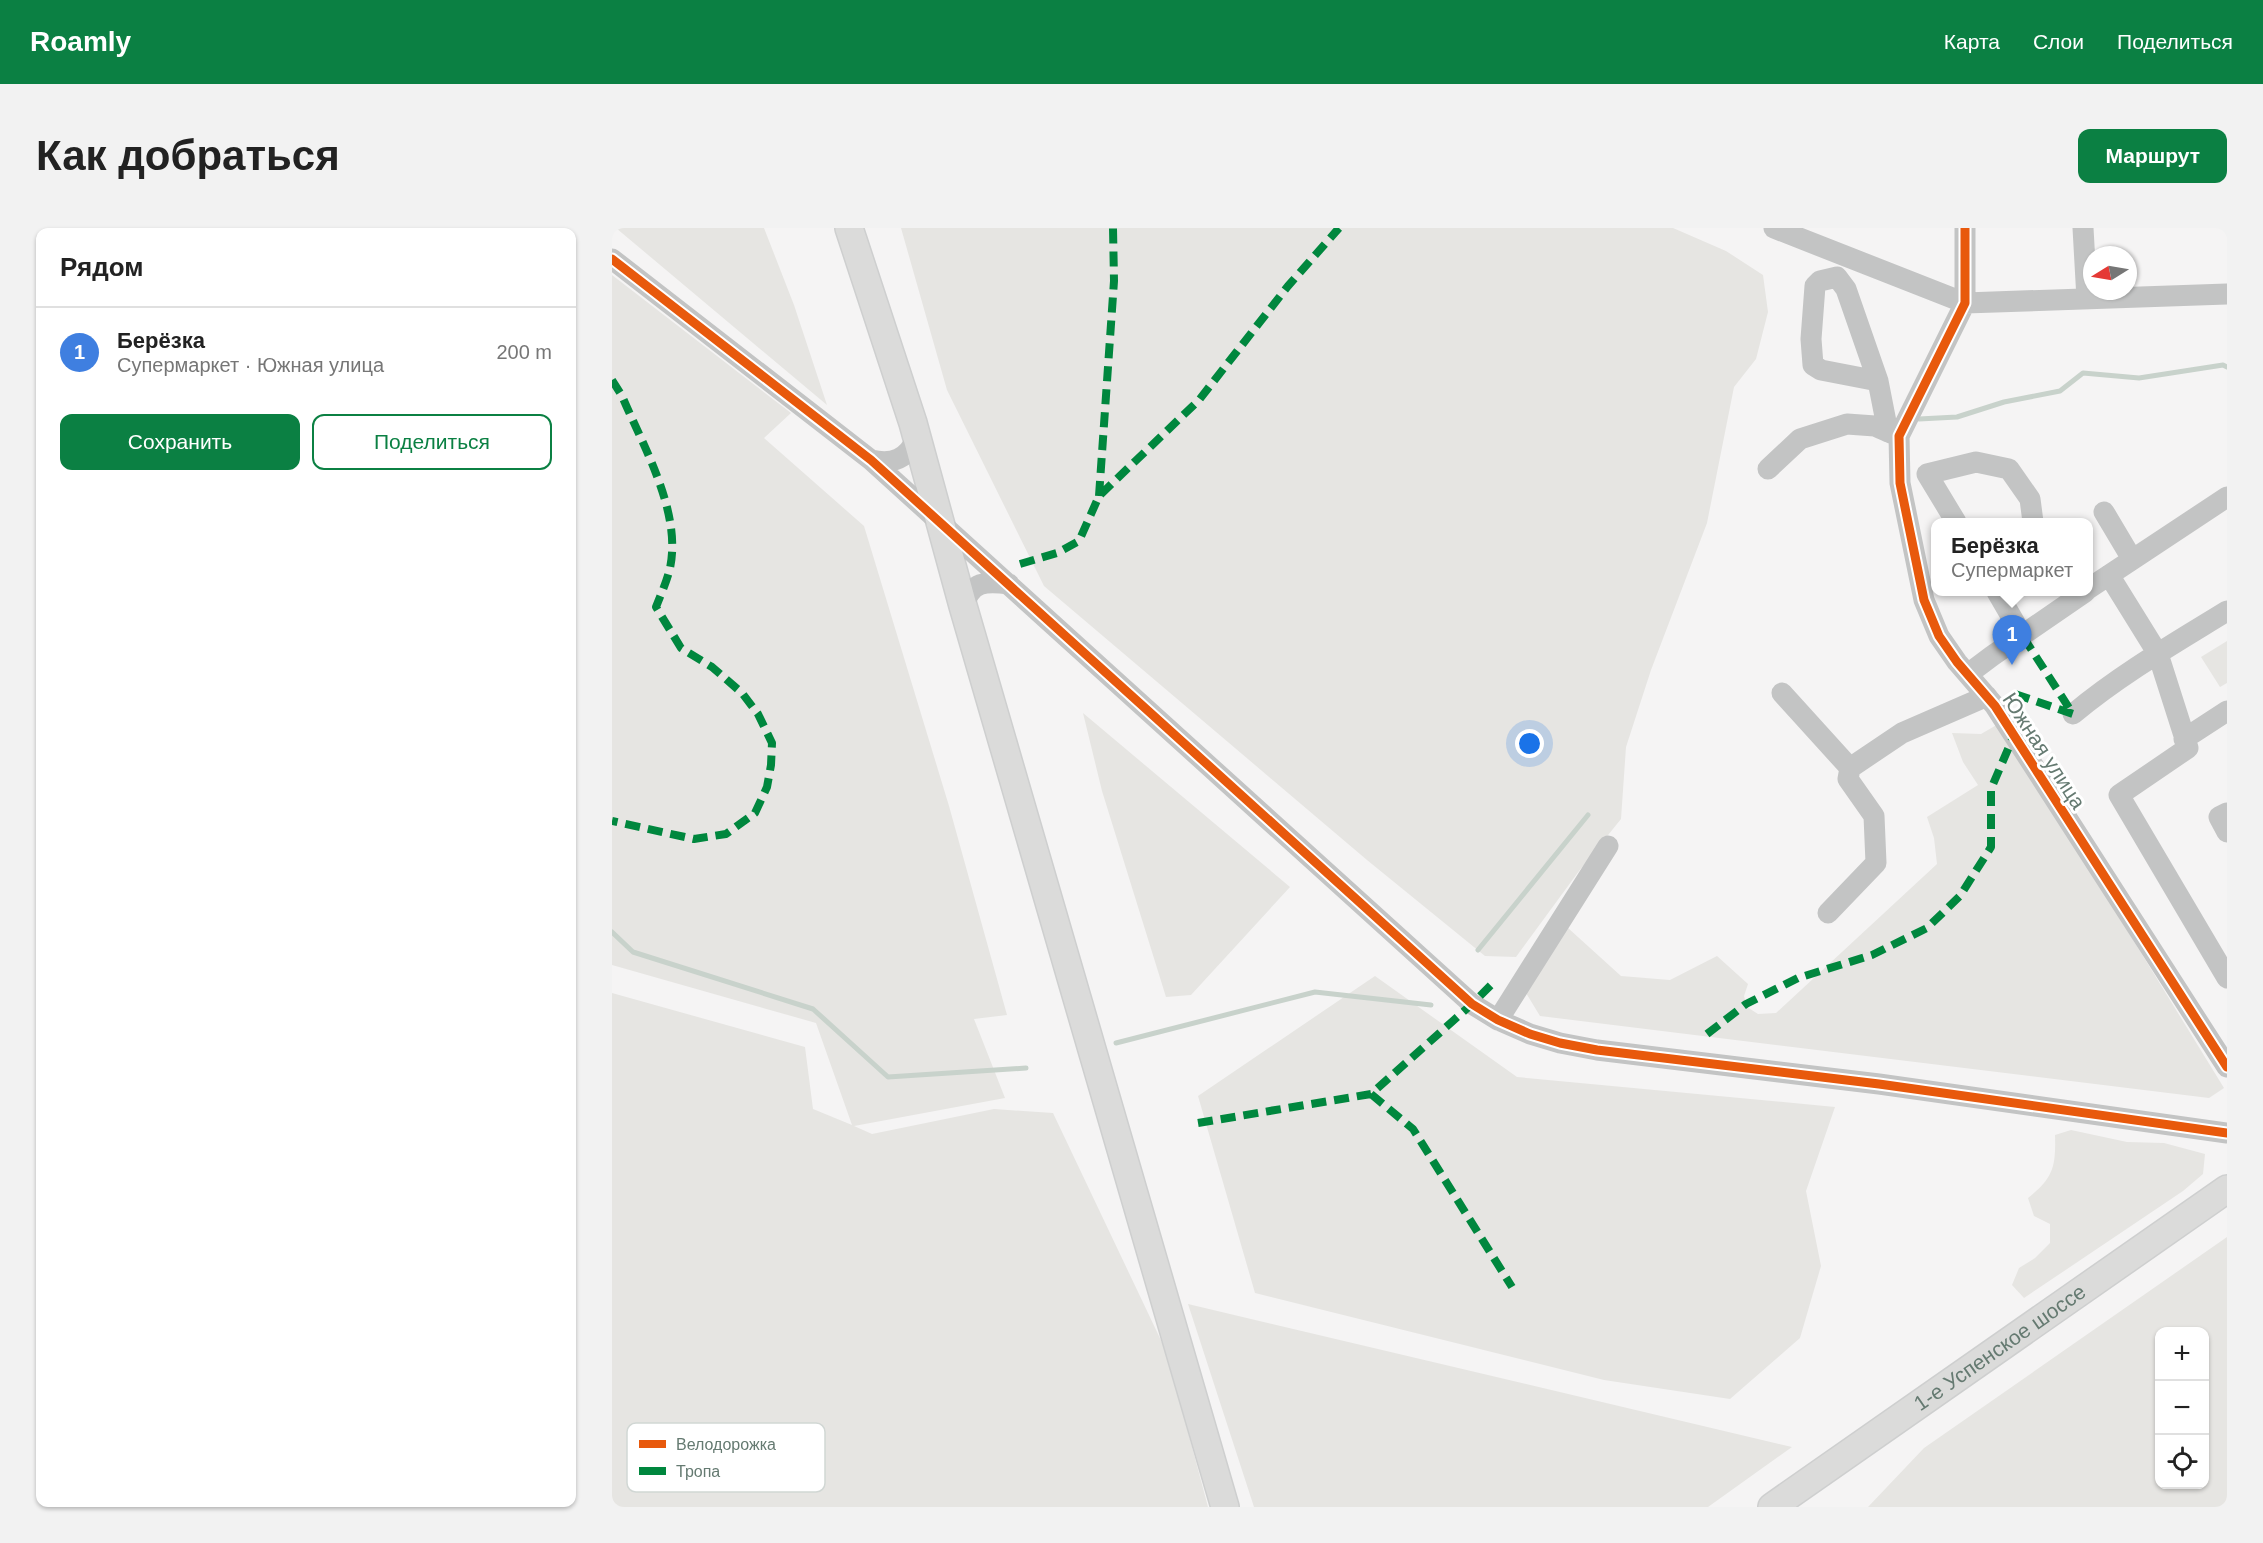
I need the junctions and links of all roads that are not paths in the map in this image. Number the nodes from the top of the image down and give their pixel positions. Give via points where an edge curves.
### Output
1 (849, 228) edge
2 (1965, 228) edge
3 (2083, 228) edge
4 (1777, 229) edge
5 (2084, 246) edge
6 (612, 259) edge
7 (2227, 294) edge
8 (2137, 297) edge
9 (2083, 299) edge
10 (1965, 303) junction
11 (1878, 381) junction
12 (1893, 434) junction
13 (917, 438) junction
14 (871, 460) junction
15 (1768, 469) dead end
16 (2227, 497) edge
17 (2104, 512) dead end
18 (1954, 518) edge
19 (2032, 518) edge
20 (941, 524) junction
21 (2132, 559) junction
22 (2109, 575) junction
23 (1009, 584) junction
24 (2093, 584) edge
25 (2000, 596) edge
26 (2073, 596) edge
27 (963, 606) junction
28 (2227, 611) edge
29 (2022, 635) junction
30 (2158, 654) junction
31 (1968, 674) junction
32 (1782, 693) dead end
33 (1987, 696) junction
34 (2073, 714) dead end
35 (2226, 714) edge
36 (2184, 739) junction
37 (1850, 768) junction
38 (2227, 813) edge
39 (2227, 831) edge
40 (1608, 846) dead end
41 (1828, 913) dead end
42 (2227, 978) edge
43 (1498, 1020) junction
44 (2227, 1067) edge
45 (2227, 1133) edge
46 (2227, 1189) edge
47 (1226, 1507) edge
48 (1772, 1507) edge

1 - 13 main road
2 - 10 street
3 - 5 street
4 - 10 street
6 - 14 street
7 - 8 street
9 - 10 street
10 - 12 street, Южная улица
11 - 11 street via 1846,289 1837,277 1820,281 1815,286 1812,318 1813,365
11 - 12 street
12 - 15 street via 1875,426 1846,424 1800,439
12 - 31 street, Южная улица via 1924,600 1939,636
13 - 14 street via 912,449 900,459 890,463
13 - 20 main road
14 - 20 street
16 - 21 street
17 - 21 street
18 - 19 street via 1927,474 1976,462 2009,469 2030,499
20 - 23 street
20 - 27 main road
21 - 22 street
22 - 24 street
22 - 30 street
23 - 27 street via 990,582 975,587
23 - 43 street via 1472,1004
25 - 29 street
26 - 29 street
27 - 47 main road
28 - 30 street
29 - 31 street
30 - 34 street
30 - 36 street
31 - 33 street, Южная улица
32 - 37 street
33 - 37 street via 1902,733
33 - 44 street, Южная улица
35 - 36 street
36 - 42 street via 2188,748 2119,795
37 - 41 street via 1848,780 1874,816 1876,863
38 - 39 street via 2219,818
40 - 43 street
43 - 45 street via 1530,1034 1598,1050 1879,1084
46 - 48 main road, 1-е Успенское шоссе

